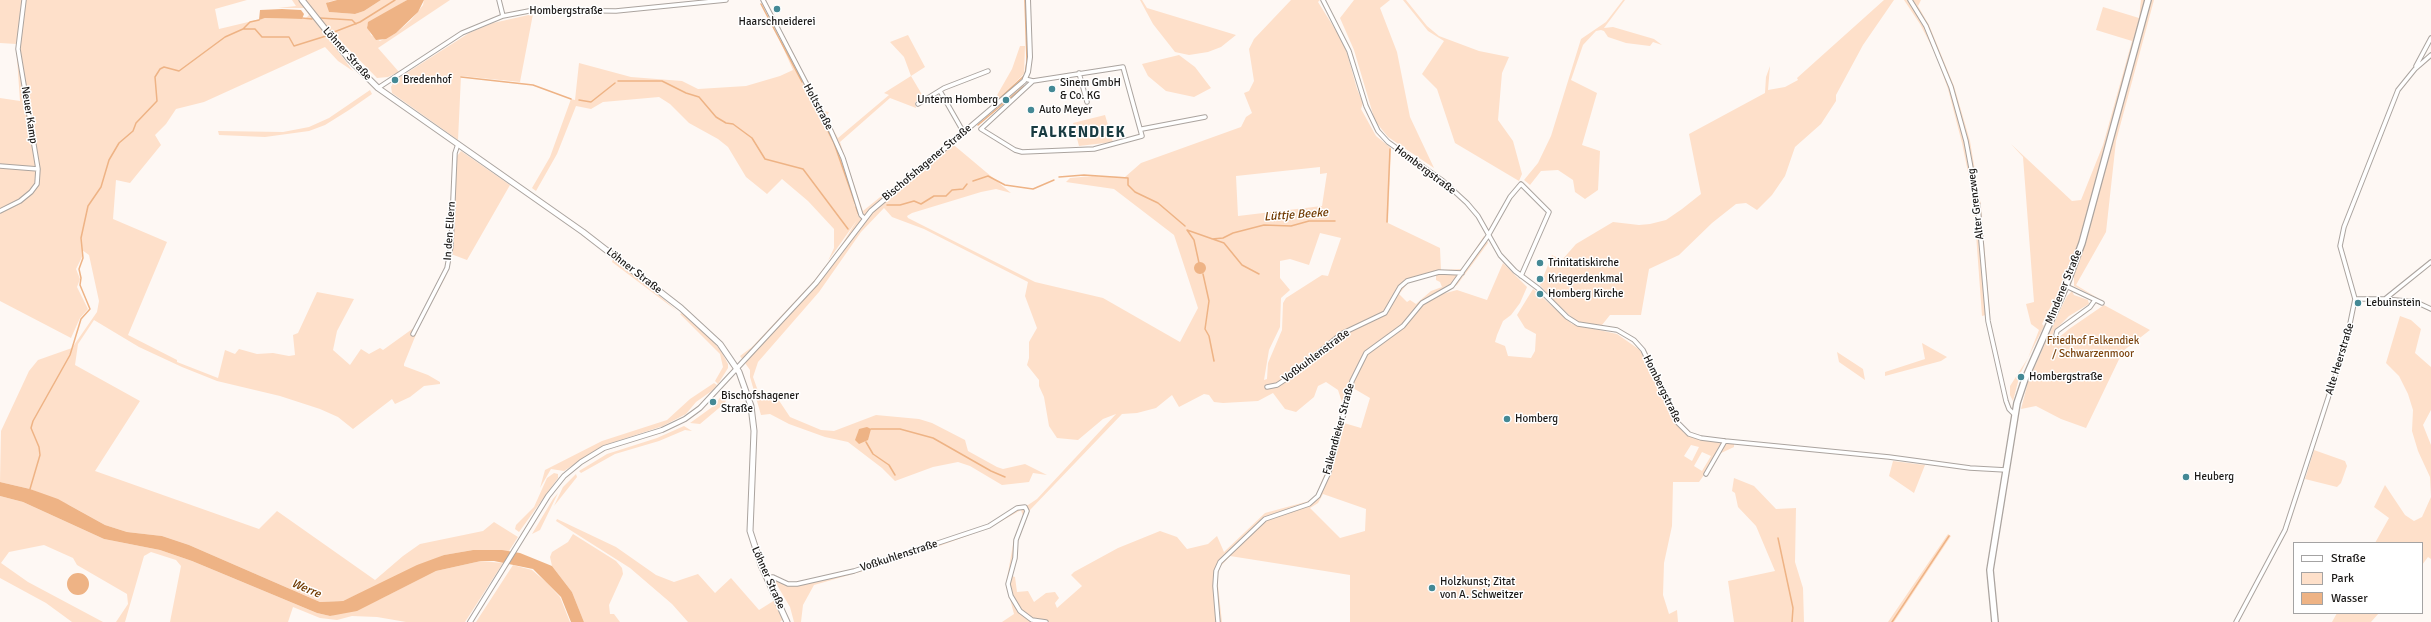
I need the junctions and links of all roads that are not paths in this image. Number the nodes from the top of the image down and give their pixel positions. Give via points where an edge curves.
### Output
1 (24, 0) edge
2 (302, 0) edge
3 (499, 0) edge
4 (726, 0) edge
5 (763, 0) edge
6 (1028, 0) edge
7 (1322, 0) edge
8 (1911, 0) edge
9 (2148, 0) edge
10 (502, 16) junction
11 (2431, 38) edge
12 (2431, 55) edge
13 (2415, 69) junction
14 (988, 71) dead end
15 (1079, 73) junction
16 (1025, 79) junction
17 (1033, 81) junction
18 (378, 88) junction
19 (940, 91) junction
20 (1087, 102) dead end
21 (918, 104) dead end
22 (1205, 117) dead end
23 (1142, 129) junction
24 (964, 133) junction
25 (458, 144) junction
26 (0, 166) edge
27 (38, 169) junction
28 (0, 211) edge
29 (864, 218) junction
30 (1488, 236) junction
31 (2431, 262) edge
32 (1462, 273) junction
33 (1522, 276) junction
34 (2066, 286) junction
35 (2355, 299) junction
36 (2385, 299) junction
37 (2094, 300) junction
38 (2102, 303) dead end
39 (2431, 309) edge
40 (413, 334) dead end
41 (2056, 335) dead end
42 (737, 369) junction
43 (1267, 386) dead end
44 (2015, 415) junction
45 (1725, 441) junction
46 (2006, 470) junction
47 (1706, 474) dead end
48 (767, 578) junction
49 (470, 622) edge
50 (787, 622) edge
51 (1046, 622) edge
52 (1218, 622) edge
53 (1995, 622) edge
54 (2236, 622) edge

1 - 27 street, Neuer Kamp via 18,49
2 - 18 main road, Löhner Straße via 349,59
3 - 10 street
4 - 10 street, Hombergstraße via 616,11 534,10
5 - 29 street, Holtstraße via 831,131
6 - 16 street via 1030,57
7 - 30 street, Hombergstraße via 1349,51 1366,106 1378,131 1388,142 1438,177 1461,197 1478,216
8 - 44 street, Alter Grenzweg via 1926,26 1951,87 1966,141 1978,206 1987,313 2006,401
9 - 34 main road, Mindener Straße via 2085,231
10 - 18 street, Hombergstraße via 462,33
11 - 13 street
12 - 13 street, Alte Heerstraße
13 - 35 street, Alte Heerstraße via 2393,102 2344,227 2341,253
14 - 19 street
15 - 17 street
15 - 20 street
15 - 23 street via 1123,67
16 - 17 street
16 - 24 street, Bischofshagener Straße
17 - 23 street via 983,126 982,130 1022,152 1100,148 1140,137 1143,134
18 - 25 main road, Löhner Straße
19 - 21 street
19 - 24 street
22 - 23 street
24 - 29 street, Bischofshagener Straße
25 - 40 street, In den Ellern via 455,153 451,246 447,268
25 - 42 main road, Löhner Straße via 584,232 675,303 720,344
26 - 27 street
27 - 28 street, Neuer Kamp via 37,184 31,192
29 - 42 street, Bischofshagener Straße via 816,283
30 - 32 street, Falkendieker Straße
30 - 33 street, Hombergstraße via 1500,255
30 - 33 street, Falkendieker Straße via 1510,196 1521,184 1549,212
31 - 36 street
32 - 43 street, Voßkuhlenstraße via 1439,272 1407,281 1400,287 1385,313 1341,334 1289,377 1277,385
32 - 52 street, Falkendieker Straße via 1452,286 1422,302 1403,326 1366,354 1352,381 1329,472 1314,502 1265,519 1220,562 1216,571 1215,586
33 - 45 street, Hombergstraße via 1540,289 1574,322 1608,328 1634,340 1643,350 1680,427 1694,436
34 - 37 street
34 - 44 main road, Mindener Straße via 2025,379
35 - 36 street
35 - 54 street, Alte Heerstraße via 2346,343 2285,530
36 - 39 street via 2416,302
37 - 38 street
37 - 41 street via 2090,307 2057,331
42 - 48 main road, Löhner Straße via 752,409 753,464 749,522 753,544
42 - 49 street, Bischofshagener Straße via 705,404 684,419 651,434 604,448 574,467 556,485
44 - 46 main road, Mindener Straße
45 - 46 street, Hombergstraße
45 - 47 street
46 - 53 main road, Mindener Straße via 1990,570
48 - 50 main road, Löhner Straße
48 - 51 street, Voßkuhlenstraße via 773,577 788,584 797,584 854,571 989,526 1017,508 1027,508 1016,540 1008,584 1011,596 1020,611 1032,620

